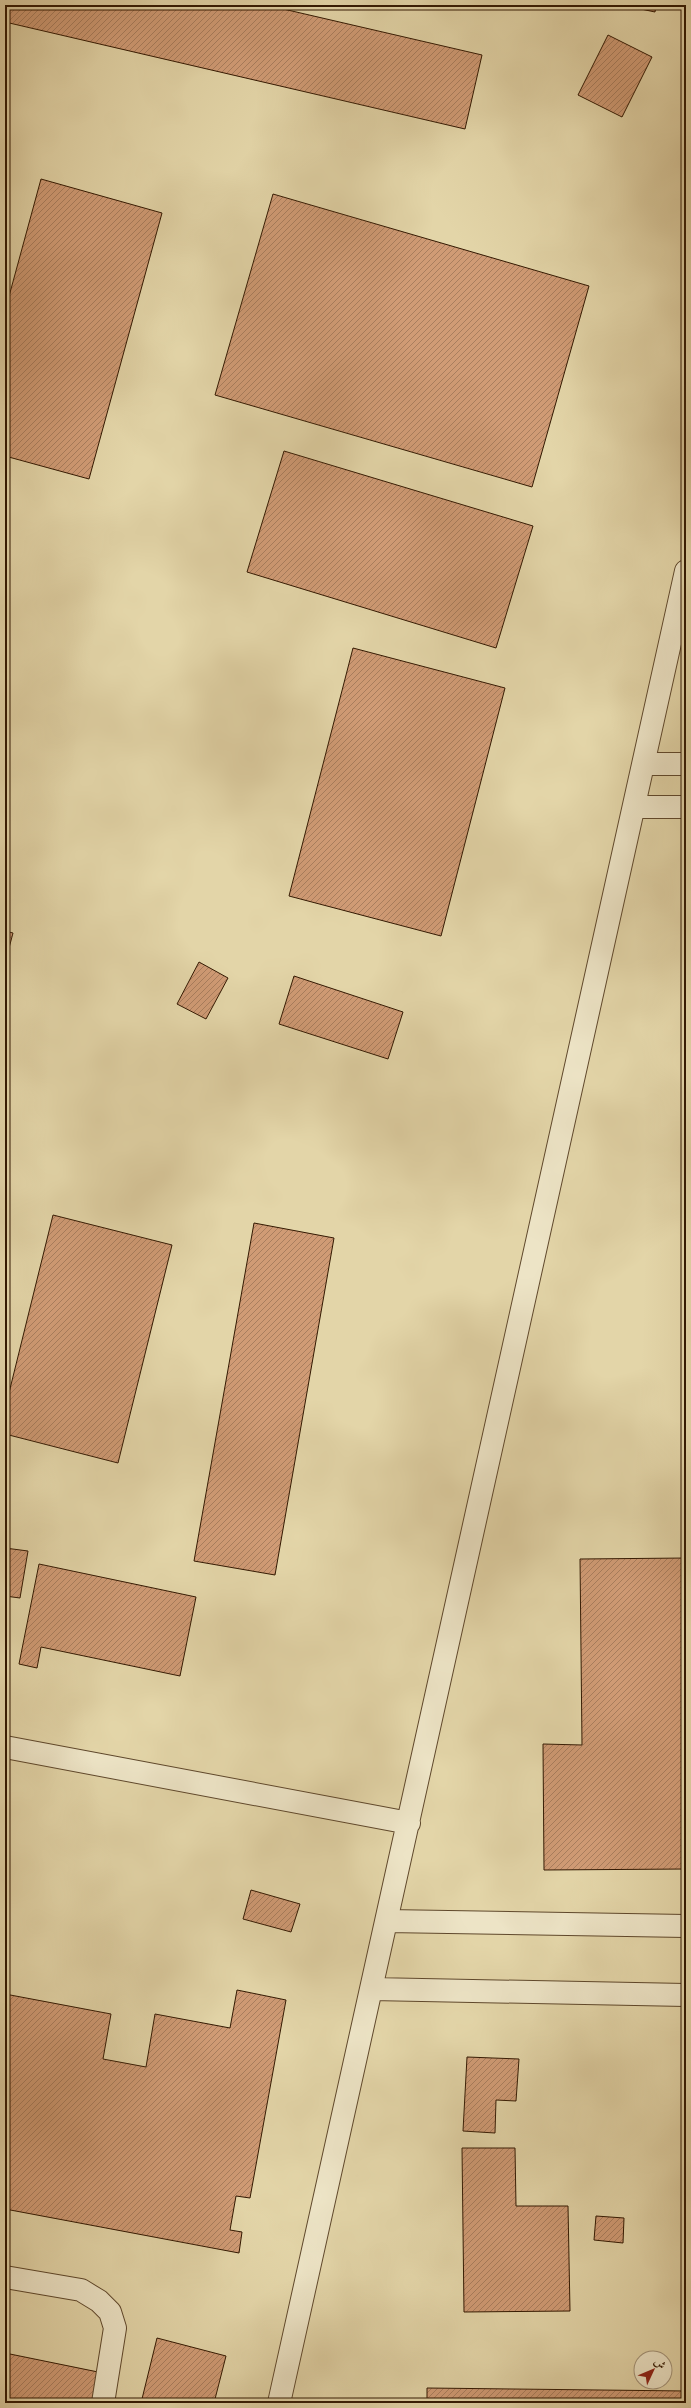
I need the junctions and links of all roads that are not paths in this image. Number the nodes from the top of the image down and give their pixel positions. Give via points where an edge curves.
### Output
1 (686, 570) edge
2 (644, 764) junction
3 (686, 764) edge
4 (634, 807) junction
5 (686, 807) edge
6 (5, 1748) edge
7 (409, 1823) junction
8 (387, 1921) junction
9 (686, 1926) edge
10 (372, 1989) junction
11 (686, 1995) edge
12 (5, 2277) edge
13 (103, 2403) edge
14 (279, 2403) edge

1 - 2 street
2 - 3 street
2 - 4 street
4 - 5 street
4 - 7 street
6 - 7 street
7 - 8 street
8 - 9 street
8 - 10 street
10 - 11 street
10 - 14 street
12 - 13 street via 81,2290 99,2301 110,2312 115,2328

